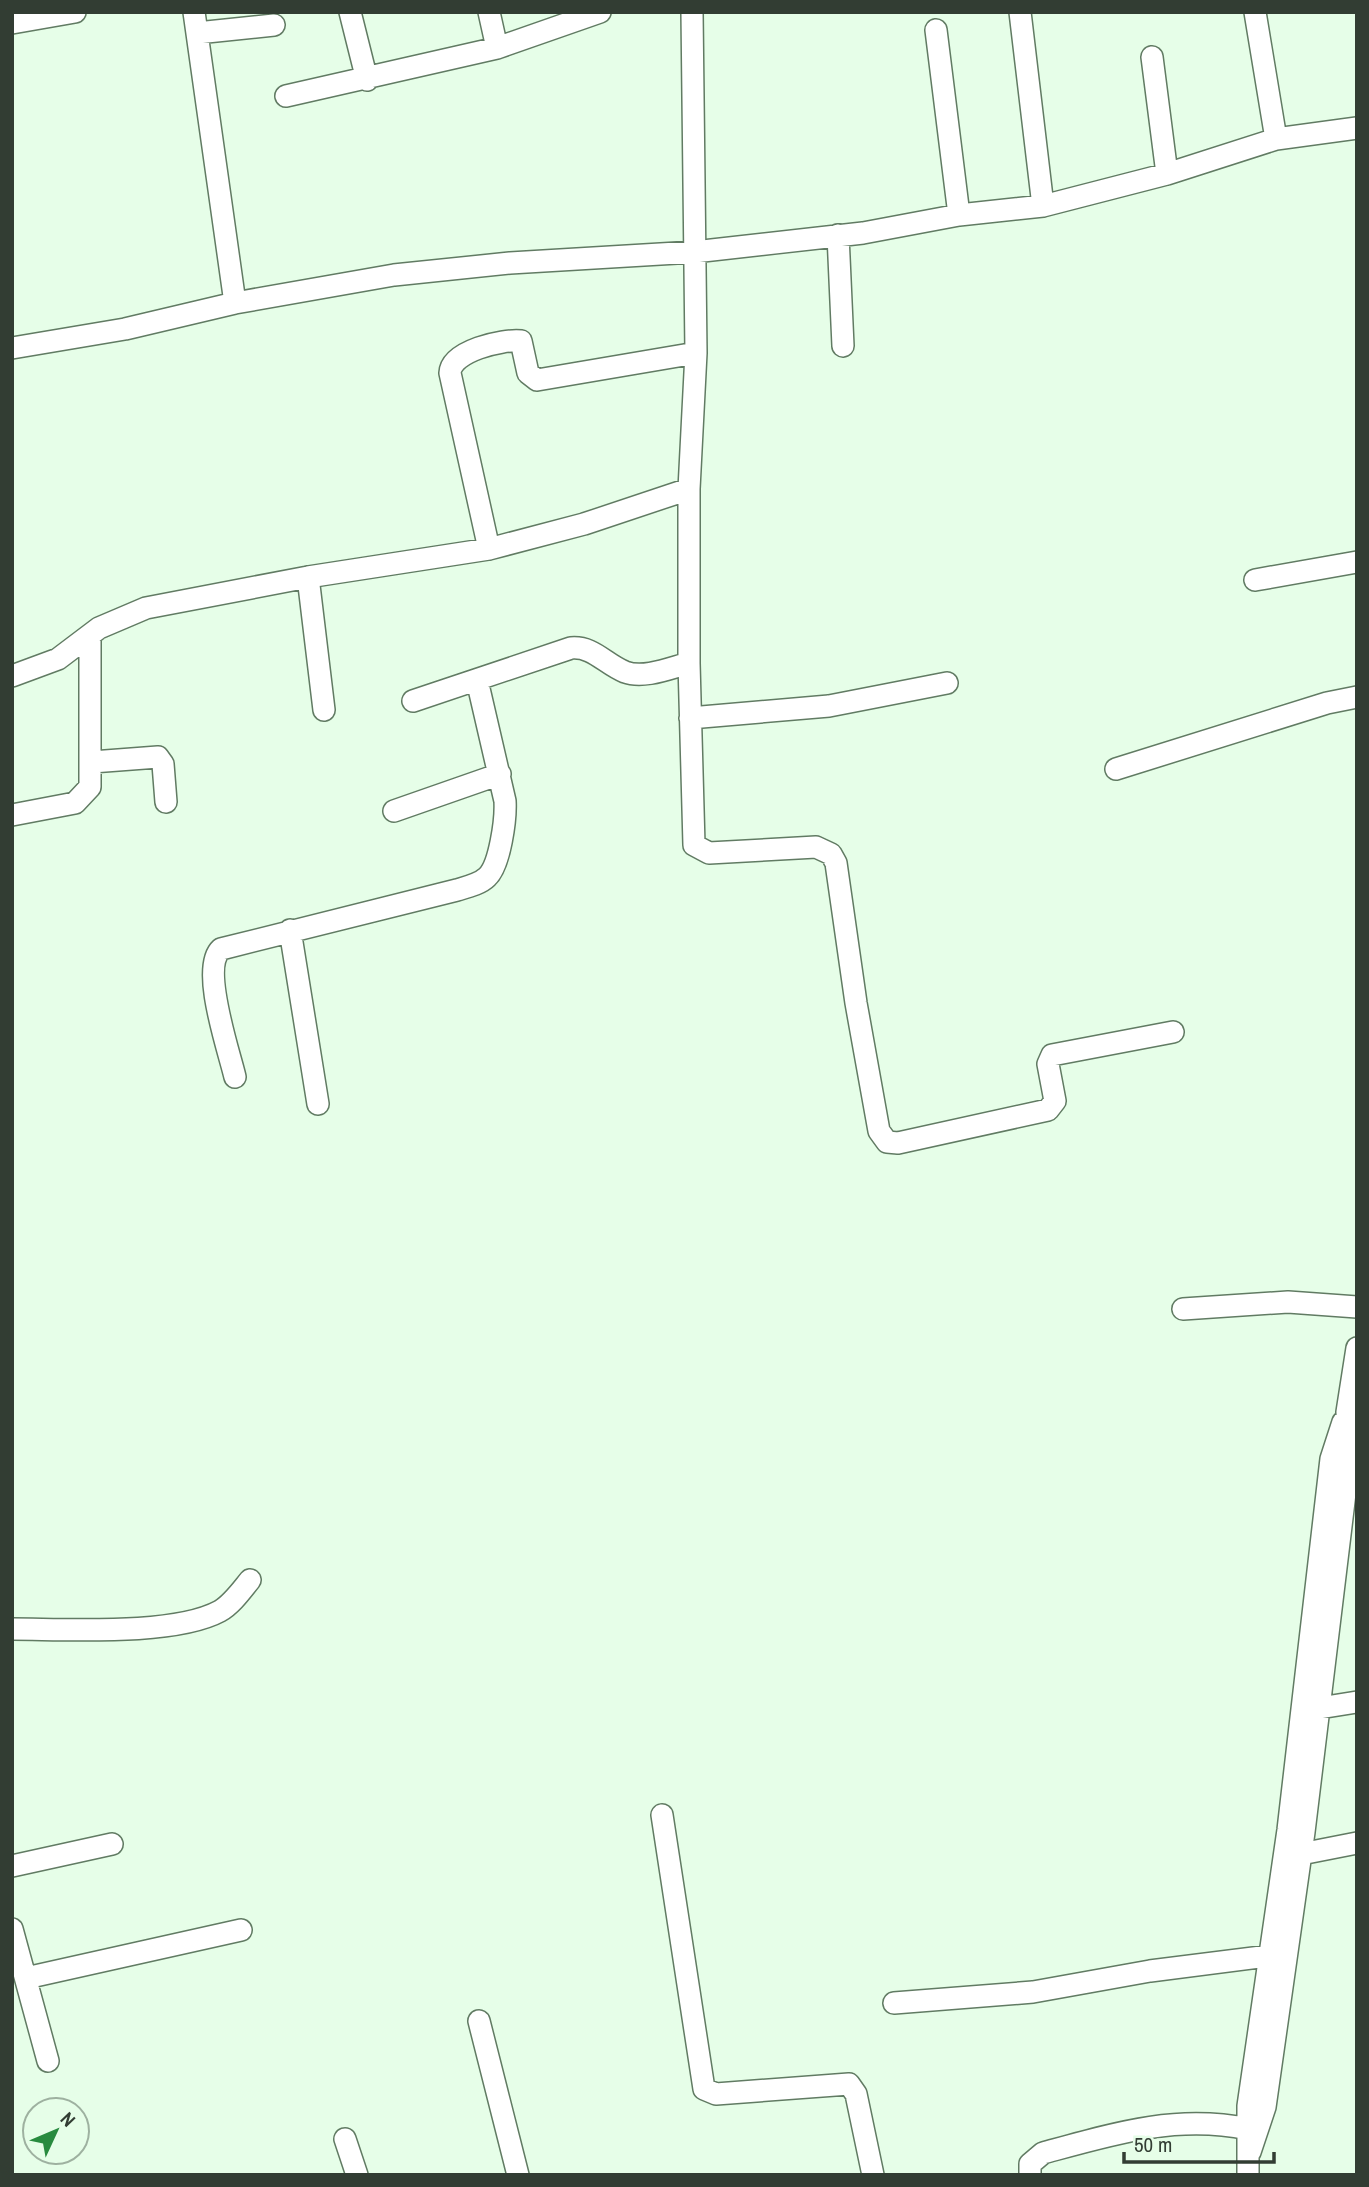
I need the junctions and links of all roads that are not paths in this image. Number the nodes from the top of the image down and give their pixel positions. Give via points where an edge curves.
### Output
1 (75, 12) edge
2 (350, 12) edge
3 (489, 12) edge
4 (600, 12) edge
5 (692, 12) edge
6 (1020, 12) edge
7 (1255, 12) edge
8 (12, 23) edge
9 (195, 23) edge
10 (274, 25) dead end
11 (936, 30) dead end
12 (497, 48) junction
13 (1152, 57) dead end
14 (367, 80) junction
15 (286, 96) dead end
16 (1357, 128) edge
17 (1276, 139) junction
18 (1167, 174) junction
19 (1043, 206) junction
20 (959, 215) junction
21 (838, 235) junction
22 (694, 252) junction
23 (235, 303) junction
24 (843, 346) dead end
25 (12, 348) edge
26 (696, 353) junction
27 (689, 489) junction
28 (489, 549) junction
29 (1357, 562) edge
30 (308, 577) junction
31 (1255, 580) dead end
32 (90, 635) junction
33 (689, 663) junction
34 (12, 676) edge
35 (477, 680) junction
36 (947, 683) dead end
37 (1357, 697) edge
38 (413, 701) dead end
39 (324, 710) dead end
40 (690, 718) junction
41 (92, 762) junction
42 (1116, 769) dead end
43 (500, 774) junction
44 (166, 802) dead end
45 (394, 811) dead end
46 (12, 815) edge
47 (290, 930) junction
48 (1173, 1032) dead end
49 (235, 1077) dead end
50 (318, 1104) dead end
51 (1357, 1307) edge
52 (1183, 1309) dead end
53 (1357, 1348) edge
54 (250, 1580) dead end
55 (12, 1629) edge
56 (1357, 1702) edge
57 (1310, 1709) junction
58 (662, 1815) dead end
59 (1357, 1843) edge
60 (112, 1844) dead end
61 (1301, 1854) junction
62 (12, 1866) edge
63 (12, 1929) edge
64 (241, 1930) dead end
65 (1278, 1954) junction
66 (26, 1978) junction
67 (894, 2003) dead end
68 (479, 2021) dead end
69 (48, 2061) dead end
70 (1248, 2129) junction
71 (345, 2138) dead end
72 (1250, 2152) junction
73 (357, 2175) edge
74 (518, 2175) edge
75 (873, 2175) edge
76 (1030, 2175) edge
77 (1248, 2175) edge

1 - 8 street
2 - 14 street
3 - 12 street
4 - 12 street
5 - 22 street
6 - 19 street
7 - 17 street
9 - 10 street
9 - 23 street
11 - 20 street
12 - 14 street
13 - 18 street
14 - 15 street
16 - 17 street
17 - 18 street
18 - 19 street
19 - 20 street
20 - 21 street
21 - 22 street
21 - 24 street
22 - 23 street via 435,270
22 - 26 street
23 - 25 street via 125,329
26 - 27 street
26 - 28 street via 537,380 528,373 521,341 458,356 450,373
27 - 28 street
27 - 33 street
28 - 30 street
29 - 31 street
30 - 32 street via 146,608
30 - 39 street
32 - 34 street via 58,659
32 - 41 street
33 - 35 street via 633,674 576,648
33 - 40 street
35 - 38 street
35 - 43 street
36 - 40 street via 829,706
37 - 42 street
40 - 48 street via 694,845 709,853 816,847 831,854 836,863 856,1003 879,1130 885,1141 898,1143 1048,1110 1055,1101 1048,1064 1052,1055
41 - 44 street via 158,757 163,762
41 - 46 street via 90,787 79,801
43 - 45 street
43 - 47 street via 506,812 495,864 486,878 457,890
47 - 49 street via 225,947 214,957 214,988
47 - 50 street
51 - 52 street via 1288,1302
53 - 57 street via 1347,1412 1349,1460
54 - 55 street via 228,1605 188,1621
56 - 57 street
57 - 61 street
57 - 65 street
58 - 75 street via 704,2089 716,2094 849,2084 856,2094
59 - 61 street
60 - 62 street
61 - 65 street
63 - 66 street
64 - 66 street
65 - 67 street via 1033,1992
65 - 70 street
65 - 72 street via 1265,2107
66 - 69 street
68 - 74 street
70 - 72 street
70 - 76 street via 1218,2123 1158,2124 1043,2153 1030,2164
71 - 73 street
72 - 77 street

